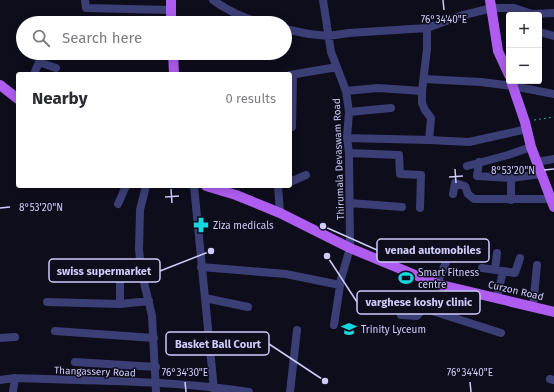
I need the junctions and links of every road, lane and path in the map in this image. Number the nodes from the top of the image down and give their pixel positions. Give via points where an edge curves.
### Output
1 (85, 0) edge
2 (213, 0) edge
3 (323, 0) edge
4 (491, 4) edge
5 (171, 5) edge
6 (526, 12) edge
7 (554, 13) edge
8 (542, 14) edge
9 (171, 16) edge
10 (240, 16) edge
11 (426, 28) junction
12 (292, 30) edge
13 (542, 33) edge
14 (328, 36) junction
15 (554, 36) edge
16 (173, 60) edge
17 (337, 67) junction
18 (56, 68) dead end
19 (506, 68) edge
20 (35, 72) edge
21 (174, 72) edge
22 (292, 75) edge
23 (424, 79) junction
24 (506, 83) edge
25 (512, 84) edge
26 (516, 84) edge
27 (0, 85) edge
28 (422, 91) junction
29 (346, 92) junction
30 (554, 94) edge
31 (16, 97) edge
32 (391, 108) dead end
33 (348, 112) junction
34 (554, 117) edge
35 (526, 125) junction
36 (292, 127) dead end
37 (347, 138) junction
38 (429, 140) junction
39 (531, 147) junction
40 (350, 153) junction
41 (554, 160) edge
42 (479, 162) junction
43 (537, 162) junction
44 (467, 166) dead end
45 (541, 174) junction
46 (306, 175) dead end
47 (512, 178) junction
48 (292, 181) edge
49 (125, 188) edge
50 (146, 188) edge
51 (194, 188) edge
52 (213, 188) edge
53 (279, 188) edge
54 (453, 194) dead end
55 (512, 200) junction
56 (350, 203) junction
57 (552, 203) edge
58 (118, 204) dead end
59 (402, 207) dead end
60 (420, 208) dead end
61 (280, 213) junction
62 (350, 248) junction
63 (450, 250) dead end
64 (497, 253) dead end
65 (520, 258) dead end
66 (537, 265) dead end
67 (201, 267) junction
68 (53, 268) dead end
69 (482, 268) dead end
70 (120, 269) junction
71 (141, 270) junction
72 (499, 270) junction
73 (437, 284) junction
74 (340, 285) junction
75 (464, 290) junction
76 (205, 298) junction
77 (497, 298) junction
78 (149, 301) junction
79 (48, 302) dead end
80 (120, 304) junction
81 (248, 307) dead end
82 (533, 307) junction
83 (554, 312) edge
84 (401, 315) dead end
85 (454, 318) junction
86 (334, 325) dead end
87 (296, 330) dead end
88 (54, 331) dead end
89 (502, 333) dead end
90 (15, 337) dead end
91 (0, 338) edge
92 (154, 338) junction
93 (209, 342) junction
94 (235, 343) dead end
95 (75, 362) dead end
96 (156, 368) junction
97 (15, 378) junction
98 (0, 380) edge
99 (156, 383) junction
100 (214, 389) edge
101 (13, 392) edge
102 (156, 392) edge
103 (249, 392) edge
104 (290, 392) edge

1 - 5 street via 86,8
2 - 10 street
3 - 14 street, Thirumala Devaswam Road
4 - 6 street
4 - 11 street
4 - 19 main road via 498,51
5 - 9 main road
7 - 8 street
11 - 14 street
11 - 23 street
12 - 14 street
13 - 15 street
14 - 17 street, Thirumala Devaswam Road
16 - 21 main road
17 - 22 street
17 - 29 street, Thirumala Devaswam Road
18 - 20 street via 39,62
22 - 36 street
23 - 24 street
23 - 28 street
25 - 35 main road
26 - 30 street
27 - 31 main road
28 - 29 street via 378,88
28 - 38 street via 422,102 431,118
29 - 33 street, Thirumala Devaswam Road
32 - 33 street
33 - 37 street, Thirumala Devaswam Road
34 - 35 path
35 - 38 street via 469,142
35 - 39 main road
37 - 38 street
37 - 40 street, Thirumala Devaswam Road
39 - 42 street
39 - 43 main road
40 - 56 street, Thirumala Devaswam Road
40 - 60 street via 399,155 400,174 421,175
41 - 43 street
42 - 44 street
42 - 47 street via 478,176
43 - 45 main road
45 - 47 street
45 - 57 main road
46 - 48 street
47 - 55 street
49 - 58 street
50 - 71 street via 140,210
51 - 67 street
52 - 61 main road, Curzon Road
53 - 61 street
54 - 55 street via 455,183 465,186 468,194 474,199
55 - 57 street
56 - 59 street
56 - 62 street, Thirumala Devaswam Road
61 - 62 main road, Curzon Road
62 - 73 main road, Curzon Road
62 - 74 street, Thirumala Devaswam Road
63 - 73 street
64 - 72 street
65 - 72 street via 515,273
66 - 82 street
67 - 74 street via 286,274
67 - 76 street
68 - 70 street
69 - 72 street
70 - 71 street
70 - 80 street
71 - 78 street
72 - 77 street
73 - 75 main road, Curzon Road
74 - 86 street, Thirumala Devaswam Road
75 - 77 main road, Curzon Road
75 - 85 street
76 - 81 street
76 - 93 street
77 - 82 main road, Curzon Road
78 - 80 street
78 - 92 street
79 - 80 street
82 - 83 main road, Curzon Road
84 - 85 street via 417,316 426,309
85 - 89 street
87 - 104 street
88 - 92 street
90 - 91 street
92 - 96 street
93 - 94 street
93 - 100 street
95 - 96 street
96 - 99 street
97 - 98 street, Thangassery Road
97 - 99 street, Thangassery Road
97 - 101 street
99 - 100 street, Thangassery Road
99 - 102 street
100 - 103 street, Thangassery Road

